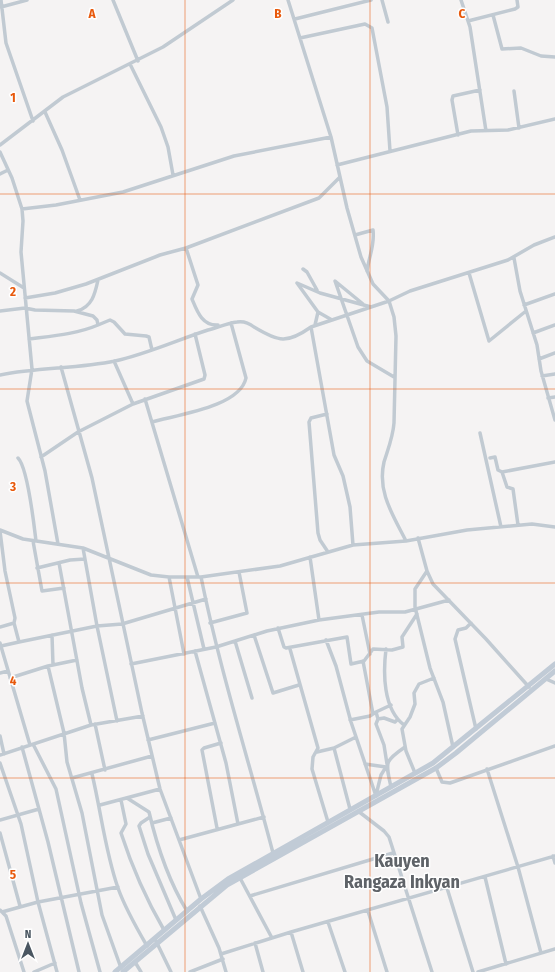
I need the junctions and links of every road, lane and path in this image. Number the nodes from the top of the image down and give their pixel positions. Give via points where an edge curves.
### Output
1 (1, 0) edge
2 (27, 0) edge
3 (113, 0) edge
4 (233, 0) edge
5 (288, 0) edge
6 (371, 0) edge
7 (382, 0) edge
8 (461, 0) edge
9 (517, 0) edge
10 (1, 7) edge
11 (493, 15) junction
12 (295, 19) junction
13 (468, 21) junction
14 (388, 22) dead end
15 (300, 38) junction
16 (555, 57) edge
17 (138, 61) junction
18 (130, 64) junction
19 (480, 90) junction
20 (514, 91) dead end
21 (45, 112) junction
22 (555, 120) edge
23 (32, 121) junction
24 (519, 128) junction
25 (486, 131) junction
26 (458, 135) junction
27 (331, 137) junction
28 (0, 145) edge
29 (390, 151) junction
30 (0, 152) edge
31 (337, 165) junction
32 (8, 170) junction
33 (0, 174) edge
34 (173, 175) junction
35 (340, 177) junction
36 (80, 200) junction
37 (22, 209) junction
38 (355, 235) junction
39 (555, 237) edge
40 (186, 248) junction
41 (514, 258) junction
42 (303, 269) dead end
43 (367, 272) junction
44 (0, 273) edge
45 (469, 273) junction
46 (98, 280) junction
47 (24, 288) junction
48 (316, 290) junction
49 (555, 294) edge
50 (25, 298) junction
51 (342, 299) junction
52 (389, 302) junction
53 (363, 304) junction
54 (524, 305) junction
55 (372, 307) junction
56 (26, 308) junction
57 (0, 311) edge
58 (526, 311) junction
59 (74, 312) junction
60 (318, 312) junction
61 (348, 315) junction
62 (332, 320) junction
63 (231, 323) junction
64 (98, 325) junction
65 (555, 325) edge
66 (313, 326) junction
67 (533, 332) junction
68 (195, 334) junction
69 (29, 339) junction
70 (152, 350) junction
71 (555, 352) edge
72 (539, 359) junction
73 (114, 361) junction
74 (61, 367) junction
75 (32, 369) junction
76 (555, 374) edge
77 (0, 375) edge
78 (542, 376) junction
79 (394, 377) junction
80 (555, 397) edge
81 (548, 398) junction
82 (145, 399) junction
83 (133, 404) junction
84 (327, 414) junction
85 (555, 420) edge
86 (152, 422) junction
87 (78, 432) junction
88 (480, 433) dead end
89 (41, 457) junction
90 (18, 458) dead end
91 (490, 458) dead end
92 (555, 462) edge
93 (502, 472) junction
94 (518, 525) junction
95 (501, 526) junction
96 (555, 527) edge
97 (0, 531) edge
98 (418, 538) junction
99 (34, 541) junction
100 (406, 541) junction
101 (58, 544) junction
102 (353, 545) junction
103 (83, 548) junction
104 (328, 552) junction
105 (310, 556) junction
106 (109, 557) junction
107 (85, 559) junction
108 (59, 563) junction
109 (37, 568) junction
110 (427, 570) junction
111 (239, 572) junction
112 (170, 577) junction
113 (187, 577) junction
114 (200, 577) junction
115 (64, 588) junction
116 (206, 599) junction
117 (449, 600) junction
118 (193, 603) junction
119 (175, 609) junction
120 (415, 609) junction
121 (417, 614) junction
122 (362, 615) junction
123 (319, 620) junction
124 (14, 623) junction
125 (210, 623) junction
126 (471, 623) junction
127 (122, 624) junction
128 (97, 626) junction
129 (0, 627) edge
130 (278, 628) junction
131 (72, 631) junction
132 (52, 635) junction
133 (254, 635) junction
134 (326, 640) junction
135 (235, 641) junction
136 (18, 642) junction
137 (1, 645) edge
138 (216, 647) junction
139 (204, 649) junction
140 (290, 649) junction
141 (386, 649) junction
142 (195, 651) junction
143 (184, 654) junction
144 (370, 654) junction
145 (77, 660) junction
146 (362, 661) junction
147 (53, 664) junction
148 (132, 664) junction
149 (555, 664) edge
150 (48, 666) junction
151 (8, 671) junction
152 (555, 671) edge
153 (0, 673) edge
154 (10, 678) junction
155 (434, 678) junction
156 (546, 679) junction
157 (555, 683) edge
158 (299, 685) junction
159 (528, 687) junction
160 (252, 698) dead end
161 (391, 705) junction
162 (375, 713) junction
163 (143, 716) junction
164 (378, 719) junction
165 (350, 720) junction
166 (398, 720) junction
167 (117, 721) junction
168 (215, 723) junction
169 (93, 724) junction
170 (404, 726) junction
171 (476, 729) junction
172 (64, 733) junction
173 (0, 736) edge
174 (356, 737) junction
175 (148, 740) junction
176 (31, 744) junction
177 (221, 744) junction
178 (555, 746) edge
179 (22, 747) junction
180 (405, 747) junction
181 (453, 747) junction
182 (334, 748) junction
183 (317, 752) junction
184 (2, 754) edge
185 (152, 756) junction
186 (0, 763) edge
187 (365, 764) junction
188 (387, 765) junction
189 (436, 768) junction
190 (487, 769) junction
191 (105, 770) junction
192 (415, 773) junction
193 (92, 774) junction
194 (72, 778) junction
195 (392, 787) junction
196 (160, 789) junction
197 (376, 796) junction
198 (127, 798) junction
199 (121, 800) junction
200 (100, 805) junction
201 (39, 809) junction
202 (350, 810) junction
203 (358, 811) junction
204 (18, 814) junction
205 (150, 817) junction
206 (264, 817) junction
207 (171, 818) junction
208 (0, 820) edge
209 (328, 822) junction
210 (152, 823) junction
211 (238, 824) junction
212 (217, 828) junction
213 (0, 833) edge
214 (179, 840) junction
215 (273, 853) junction
216 (393, 853) junction
217 (554, 856) edge
218 (555, 863) edge
219 (518, 867) junction
220 (485, 877) junction
221 (240, 878) junction
222 (118, 887) junction
223 (447, 888) junction
224 (97, 891) junction
225 (79, 895) junction
226 (250, 896) junction
227 (61, 898) junction
228 (201, 899) junction
229 (409, 899) junction
230 (38, 902) junction
231 (20, 906) junction
232 (200, 906) junction
233 (368, 910) junction
234 (1, 911) edge
235 (187, 911) junction
236 (176, 920) junction
237 (328, 922) junction
238 (164, 930) junction
239 (291, 932) junction
240 (272, 938) junction
241 (156, 941) junction
242 (255, 943) junction
243 (147, 946) junction
244 (555, 949) edge
245 (221, 954) junction
246 (541, 954) junction
247 (223, 959) junction
248 (135, 962) junction
249 (55, 963) junction
250 (506, 964) junction
251 (122, 970) edge
252 (24, 972) edge
253 (34, 972) edge
254 (58, 972) edge
255 (79, 972) edge
256 (100, 972) edge
257 (115, 972) edge
258 (140, 972) edge
259 (171, 972) edge
260 (190, 972) edge
261 (226, 972) edge
262 (263, 972) edge
263 (303, 972) edge
264 (345, 972) edge
265 (387, 972) edge
266 (432, 972) edge
267 (472, 972) edge
268 (478, 972) edge

1 - 10 street
2 - 10 street
3 - 17 street
4 - 17 street
5 - 12 street
6 - 12 street
7 - 14 street
8 - 13 street
9 - 11 street via 516,9
10 - 23 street via 6,43
11 - 13 street
11 - 16 street via 502,49 521,48 541,56
12 - 15 street
13 - 19 street
15 - 27 street
15 - 29 street via 365,24 372,28 387,107
17 - 18 street
18 - 21 street via 63,97
18 - 34 street via 161,127
19 - 25 street
19 - 26 street via 453,96
20 - 24 street
21 - 23 street
21 - 36 street
22 - 24 street
23 - 28 street
24 - 25 street
25 - 26 street via 478,130
26 - 29 street
27 - 31 street
27 - 34 street via 234,156
29 - 31 street
30 - 32 street
31 - 35 street
32 - 33 street
32 - 37 street
34 - 36 street via 123,192
35 - 38 street
35 - 40 street via 319,198
36 - 37 street
37 - 47 street via 20,252
38 - 43 street
38 - 43 street via 373,230 375,241
39 - 41 street via 534,245
40 - 46 street via 160,255
40 - 63 street via 198,285 192,299 199,316 216,326
41 - 45 street
41 - 54 street
42 - 48 street
43 - 52 street via 373,284
44 - 47 street
45 - 52 street via 410,292
45 - 58 street via 489,341
46 - 50 street via 55,293
46 - 59 street via 92,301 85,309
47 - 50 street
48 - 51 street
48 - 60 street via 297,283
49 - 54 street
50 - 56 street
51 - 53 street
51 - 53 street via 335,281
51 - 61 street
52 - 55 street
52 - 79 street via 395,322
53 - 55 street
54 - 58 street
55 - 61 street
56 - 57 street
56 - 59 street
56 - 69 street
58 - 67 street
59 - 64 street via 93,316
60 - 62 street
60 - 66 street
61 - 62 street
61 - 79 street via 358,347 367,361
62 - 66 street
63 - 66 street via 242,321 284,340 300,335
63 - 68 street
63 - 86 street via 246,378 245,384 222,402 202,410
64 - 69 street via 64,334
64 - 70 street via 110,320 125,334 149,337
65 - 67 street
66 - 84 street
67 - 72 street
68 - 70 street
68 - 82 street via 204,379
69 - 75 street
70 - 73 street
71 - 72 street
72 - 78 street
73 - 74 street
73 - 83 street
74 - 75 street
74 - 87 street
75 - 77 street
75 - 89 street via 27,401
76 - 78 street
78 - 81 street
79 - 100 street via 393,434 384,463 382,484 386,502
80 - 81 street
81 - 85 street
82 - 83 street
82 - 86 street
83 - 87 street
84 - 102 street via 334,455 343,476 350,507
84 - 104 street via 311,418 309,422 318,533
86 - 114 street
87 - 89 street
87 - 106 street via 92,478
88 - 95 street
89 - 101 street
90 - 99 street via 26,478
91 - 93 street via 495,457 498,470
92 - 93 street
93 - 94 street via 507,487 513,489
94 - 95 street
94 - 96 street
95 - 98 street
97 - 99 street
97 - 124 street via 5,571 15,613
98 - 100 street
98 - 110 street
99 - 101 street
99 - 109 street
100 - 102 street
101 - 103 street
102 - 104 street
103 - 106 street
103 - 107 street
104 - 105 street
105 - 111 street via 280,566
105 - 123 street
106 - 112 street via 140,571
106 - 127 street
107 - 108 street
107 - 128 street
108 - 109 street
108 - 115 street
109 - 115 street via 42,591
110 - 117 street via 433,584
110 - 120 street via 415,589
111 - 114 street
111 - 125 street via 247,613
112 - 113 street
112 - 119 street
113 - 114 street
113 - 118 street
114 - 116 street
115 - 131 street
116 - 118 street
116 - 125 street
117 - 120 street
117 - 126 street
118 - 119 street
118 - 139 street
119 - 127 street
119 - 143 street
120 - 121 street
120 - 122 street
121 - 141 street via 402,637 403,647
121 - 155 street
122 - 123 street
122 - 144 street
123 - 130 street
124 - 129 street
124 - 136 street
125 - 138 street
126 - 159 street
126 - 171 street via 466,628 458,630 455,639
127 - 128 street
127 - 148 street
128 - 131 street
128 - 167 street
130 - 133 street
130 - 140 street via 284,647
131 - 132 street
131 - 145 street
132 - 136 street
132 - 147 street
133 - 135 street
133 - 158 street via 273,693
134 - 140 street
134 - 146 street via 347,637 351,664
134 - 165 street via 336,666
135 - 138 street
135 - 160 street
136 - 137 street
137 - 151 street
138 - 139 street
138 - 206 street
139 - 142 street
140 - 158 street
141 - 144 street via 373,649
141 - 161 street via 384,672
142 - 143 street
142 - 168 street
143 - 148 street
144 - 146 street
145 - 147 street
145 - 169 street
146 - 162 street
147 - 150 street
148 - 163 street
149 - 159 main road
150 - 154 street
150 - 172 street
151 - 153 street
151 - 154 street
152 - 156 main road
154 - 176 street
155 - 170 street via 419,684 414,694 415,704
155 - 181 street via 443,702
156 - 157 street
156 - 189 main road
158 - 183 street via 316,739
159 - 171 main road
161 - 162 street
161 - 166 street
162 - 164 street
162 - 165 street
163 - 167 street
163 - 175 street
164 - 166 street via 384,718 395,722
164 - 188 street via 377,728 384,745
165 - 174 street
166 - 170 street
167 - 169 street
168 - 175 street
168 - 177 street
169 - 172 street
169 - 191 street
170 - 180 street via 401,733
171 - 181 main road
172 - 176 street
172 - 194 street via 65,752
173 - 184 street
174 - 182 street
174 - 187 street
175 - 185 street
176 - 179 street
176 - 225 street via 56,789
177 - 211 street
177 - 212 street via 202,750
178 - 190 street
179 - 184 street
179 - 201 street
180 - 188 street via 395,753
180 - 192 street
181 - 192 main road
182 - 183 street
182 - 202 street
183 - 209 street via 313,757 312,769
185 - 191 street
185 - 196 street
186 - 204 street
187 - 188 street
187 - 197 street
188 - 195 street
188 - 197 street via 381,775
189 - 190 street via 442,782 445,783
189 - 203 main road
190 - 219 street
191 - 193 street
192 - 195 main road
193 - 194 street
193 - 200 street
194 - 224 street via 82,813
195 - 197 main road
196 - 198 street
196 - 207 street
197 - 202 main road
198 - 199 street
198 - 205 street via 147,809
199 - 200 street
199 - 238 street via 126,824 121,833 127,852 138,880
200 - 222 street
201 - 204 street
201 - 227 street
202 - 209 main road
203 - 216 street via 387,834
203 - 221 main road
204 - 208 street
204 - 230 street
205 - 210 street
205 - 236 street via 139,826
206 - 211 street
206 - 215 street
207 - 210 street
207 - 214 street
209 - 215 main road
210 - 235 street via 165,866
211 - 212 street
212 - 214 street
213 - 231 street
214 - 228 street
215 - 228 main road via 228,879
216 - 226 street
216 - 229 street
217 - 218 street
217 - 219 street
219 - 220 street
219 - 246 street
220 - 223 street
220 - 250 street
221 - 226 street
221 - 232 main road
222 - 224 street
222 - 243 street via 127,910
223 - 229 street
223 - 267 street
224 - 225 street
224 - 251 street via 102,915
225 - 227 street
225 - 256 street
226 - 240 street
227 - 230 street
227 - 255 street
228 - 235 main road
229 - 233 street
229 - 266 street
230 - 231 street
230 - 249 street
231 - 234 street
232 - 241 main road
232 - 245 street
233 - 237 street
233 - 265 street
234 - 252 street via 6,916
235 - 236 main road
236 - 238 main road
237 - 239 street
237 - 264 street
238 - 241 main road
239 - 240 street
239 - 263 street
240 - 242 street
241 - 243 main road
241 - 248 main road
241 - 259 street
242 - 245 street
242 - 262 street
243 - 251 main road
244 - 246 street
245 - 247 street
246 - 250 street
247 - 260 street
247 - 261 street
248 - 251 main road
248 - 258 street
249 - 253 street
249 - 254 street
250 - 268 street
251 - 257 main road

